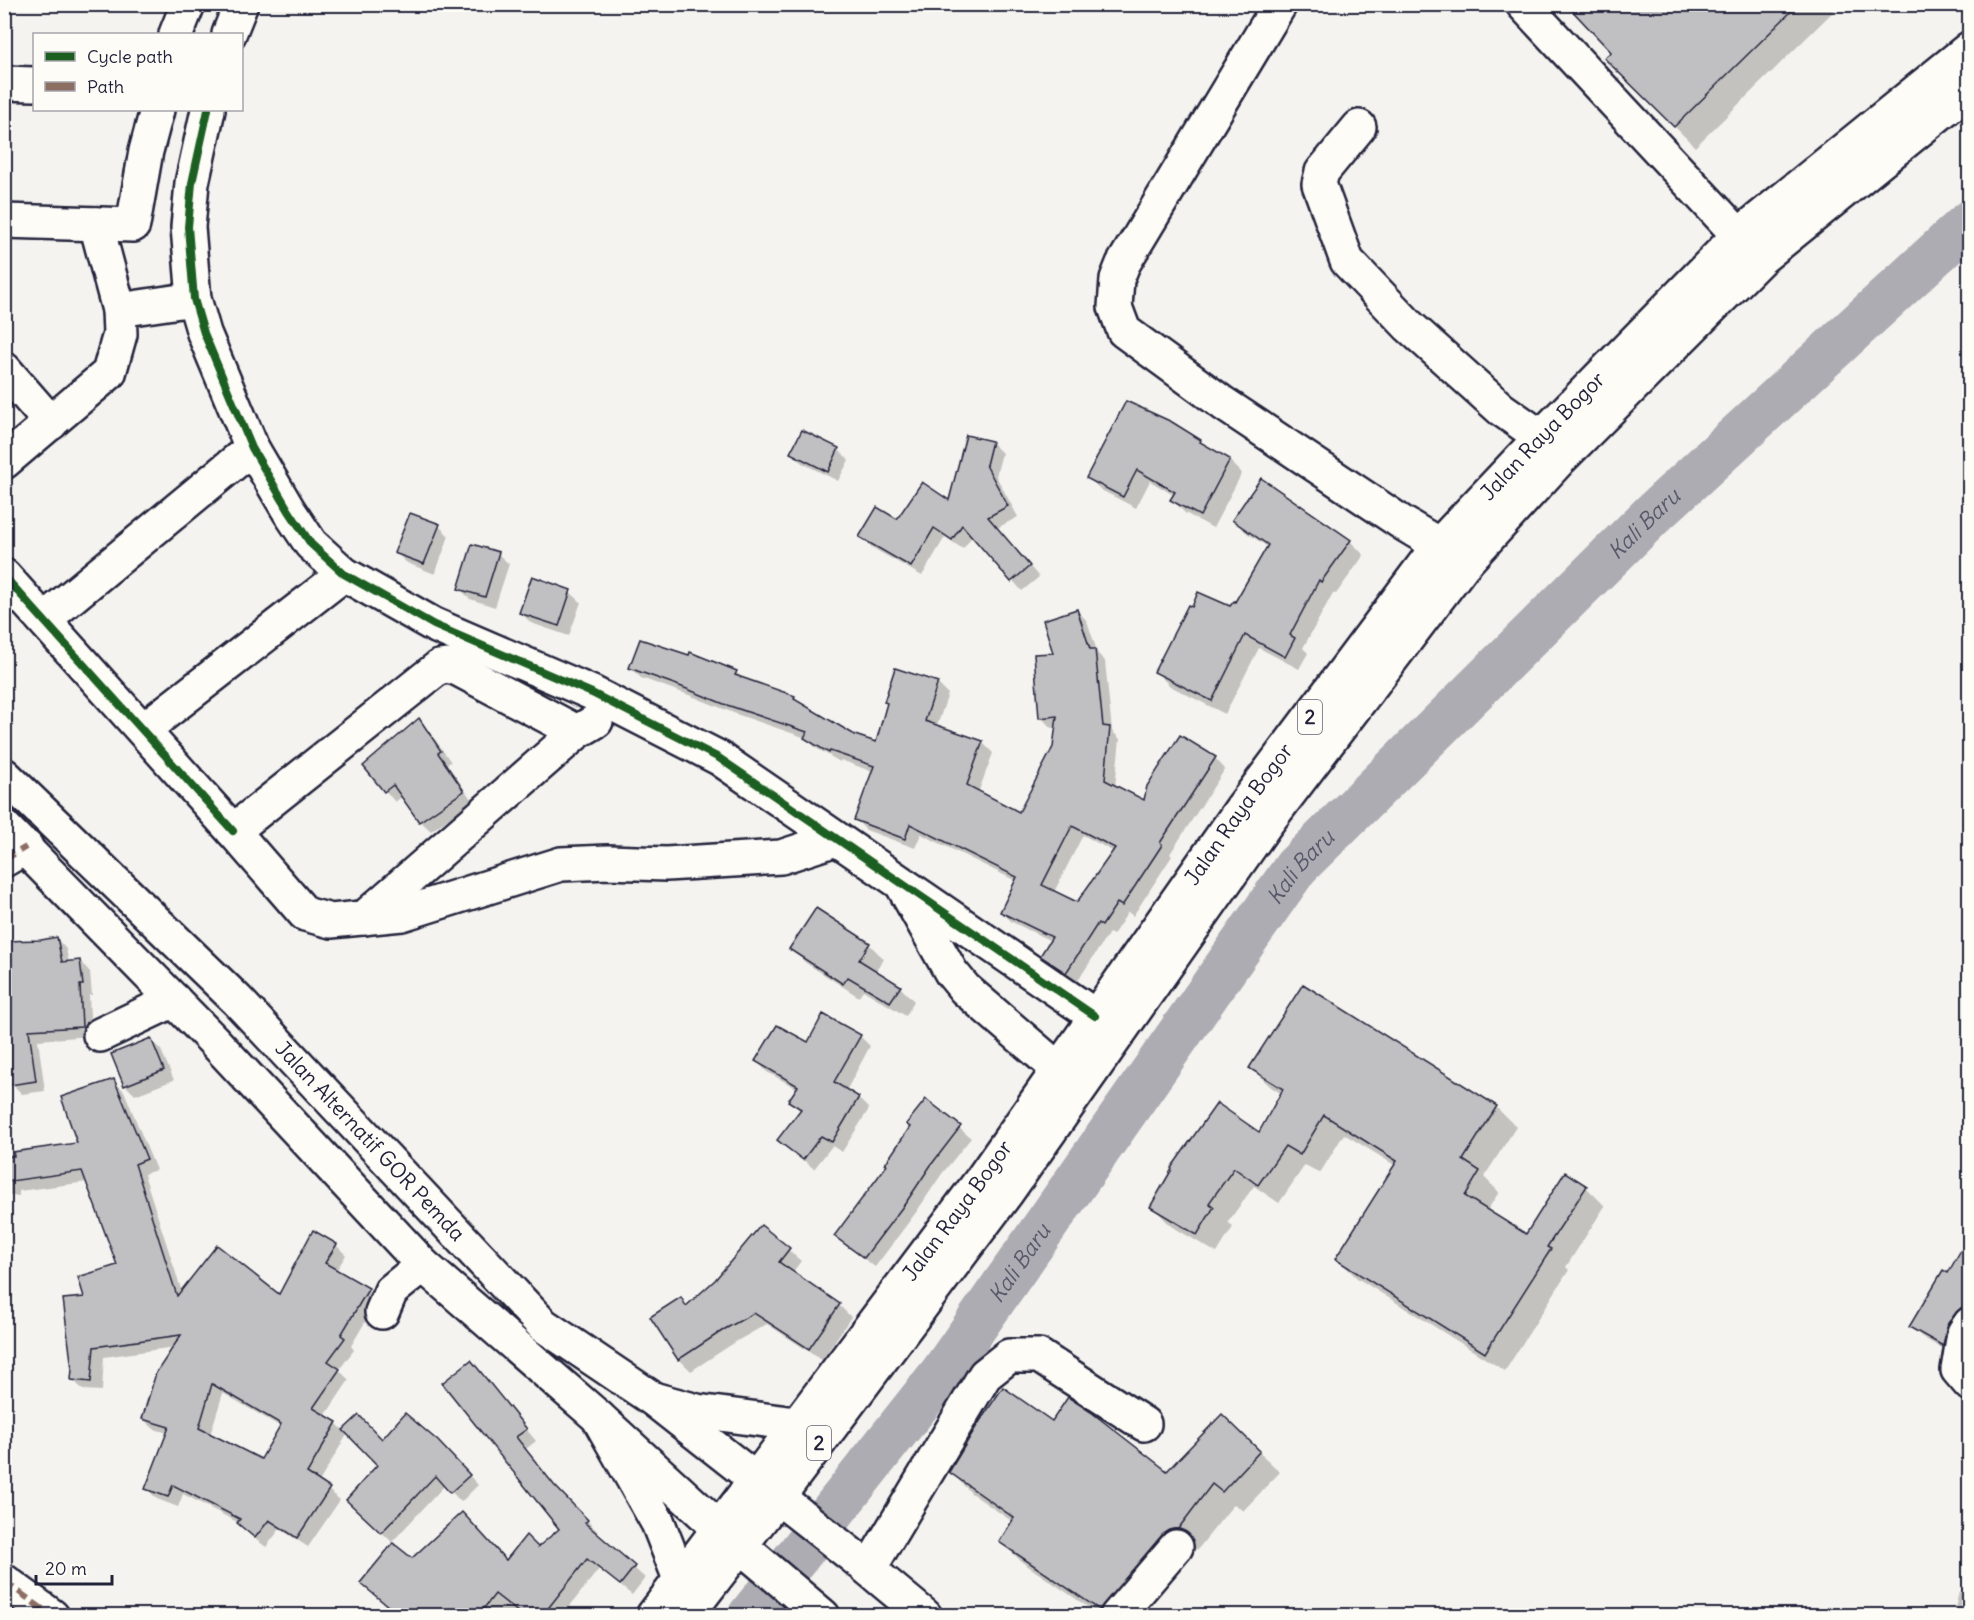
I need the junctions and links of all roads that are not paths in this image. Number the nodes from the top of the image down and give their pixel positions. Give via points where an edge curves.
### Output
1 (188, 4) edge
2 (242, 4) edge
3 (1280, 4) edge
4 (1523, 4) edge
5 (176, 33) edge
6 (229, 33) edge
7 (1970, 48) edge
8 (4, 83) edge
9 (33, 84) edge
10 (1970, 89) edge
11 (157, 111) edge
12 (208, 111) edge
13 (1359, 127) dead end
14 (4, 221) edge
15 (96, 224) junction
16 (1750, 247) junction
17 (194, 299) junction
18 (119, 310) junction
19 (4, 369) edge
20 (51, 423) junction
21 (1540, 437) junction
22 (252, 448) junction
23 (4, 462) edge
24 (1439, 544) junction
25 (345, 574) junction
26 (4, 576) edge
27 (45, 619) junction
28 (619, 707) junction
29 (143, 730) junction
30 (577, 732) junction
31 (4, 775) edge
32 (233, 831) junction
33 (836, 839) junction
34 (12, 845) edge
35 (900, 881) junction
36 (364, 918) junction
37 (1180, 920) junction
38 (174, 1000) junction
39 (1095, 1016) junction
40 (100, 1035) dead end
41 (1058, 1069) junction
42 (423, 1264) junction
43 (382, 1312) dead end
44 (1970, 1324) edge
45 (1970, 1384) edge
46 (653, 1399) junction
47 (598, 1417) junction
48 (796, 1424) junction
49 (1144, 1424) dead end
50 (776, 1497) junction
51 (737, 1544) junction
52 (1176, 1547) dead end
53 (862, 1563) junction
54 (680, 1579) junction
55 (4, 1581) edge
56 (52, 1616) edge
57 (653, 1616) edge
58 (686, 1616) edge
59 (823, 1616) edge
60 (926, 1616) edge
61 (1118, 1616) edge

1 - 5 main road
2 - 6 main road
3 - 24 main road via 1123,264 1117,279 1115,308 1124,331 1164,362
4 - 16 main road
7 - 16 main road, Jalan Raya Bogor / 2
8 - 9 main road
10 - 16 main road, Jalan Raya Bogor / 2
11 - 15 main road via 133,225
12 - 17 main road via 192,183 188,227
13 - 21 main road via 1322,172 1318,184 1347,261 1417,333 1501,409
14 - 15 main road
15 - 18 main road
16 - 21 main road, Jalan Raya Bogor / 2
16 - 37 main road, Jalan Raya Bogor / 2 via 1463,565 1265,825
17 - 18 main road
17 - 22 main road via 204,333
18 - 20 main road via 120,334 110,373
19 - 20 main road
20 - 23 main road
21 - 24 main road, Jalan Raya Bogor / 2
22 - 25 main road via 311,544
22 - 27 main road
24 - 37 main road, Jalan Raya Bogor / 2 via 1242,808
25 - 28 main road via 434,625
25 - 29 main road
26 - 27 main road
27 - 29 main road
28 - 30 main road
28 - 33 main road via 719,758
29 - 32 main road
30 - 32 main road via 458,669 439,667
30 - 36 main road
31 - 46 main road, Jalan Alternatif GOR Pemda via 237,1000 543,1325
32 - 36 main road via 305,914 331,921
33 - 35 main road
33 - 36 main road via 781,857 666,864 561,864 402,914
34 - 38 main road, Jalan Alternatif GOR Pemda
35 - 39 main road
35 - 41 main road via 951,972 965,989
37 - 39 main road, Jalan Raya Bogor / 2
37 - 50 main road, Jalan Raya Bogor / 2 via 1007,1192
38 - 40 main road
38 - 42 main road, Jalan Alternatif GOR Pemda
39 - 41 main road, Jalan Raya Bogor / 2
41 - 48 main road, Jalan Raya Bogor / 2 via 982,1179
42 - 43 main road via 392,1291
42 - 47 main road, Jalan Alternatif GOR Pemda
44 - 45 main road via 1964,1332 1959,1370
46 - 48 main road via 697,1411
46 - 50 main road, Jalan Alternatif GOR Pemda
47 - 51 main road, Jalan Alternatif GOR Pemda
47 - 54 main road via 658,1523
48 - 50 main road, Jalan Raya Bogor / 2
49 - 53 main road via 1039,1356 1009,1356 985,1375
50 - 51 main road, Jalan Raya Bogor / 2
50 - 53 main road, Jalan Alternatif GOR Pemda
51 - 54 main road, Jalan Raya Bogor / 2
51 - 58 main road, Jalan Raya Bogor / 2
51 - 59 main road, Jalan Alternatif GOR Pemda
52 - 61 main road
53 - 60 main road, Jalan Alternatif GOR Pemda
54 - 57 main road, Jalan Raya Bogor / 2
55 - 56 main road

